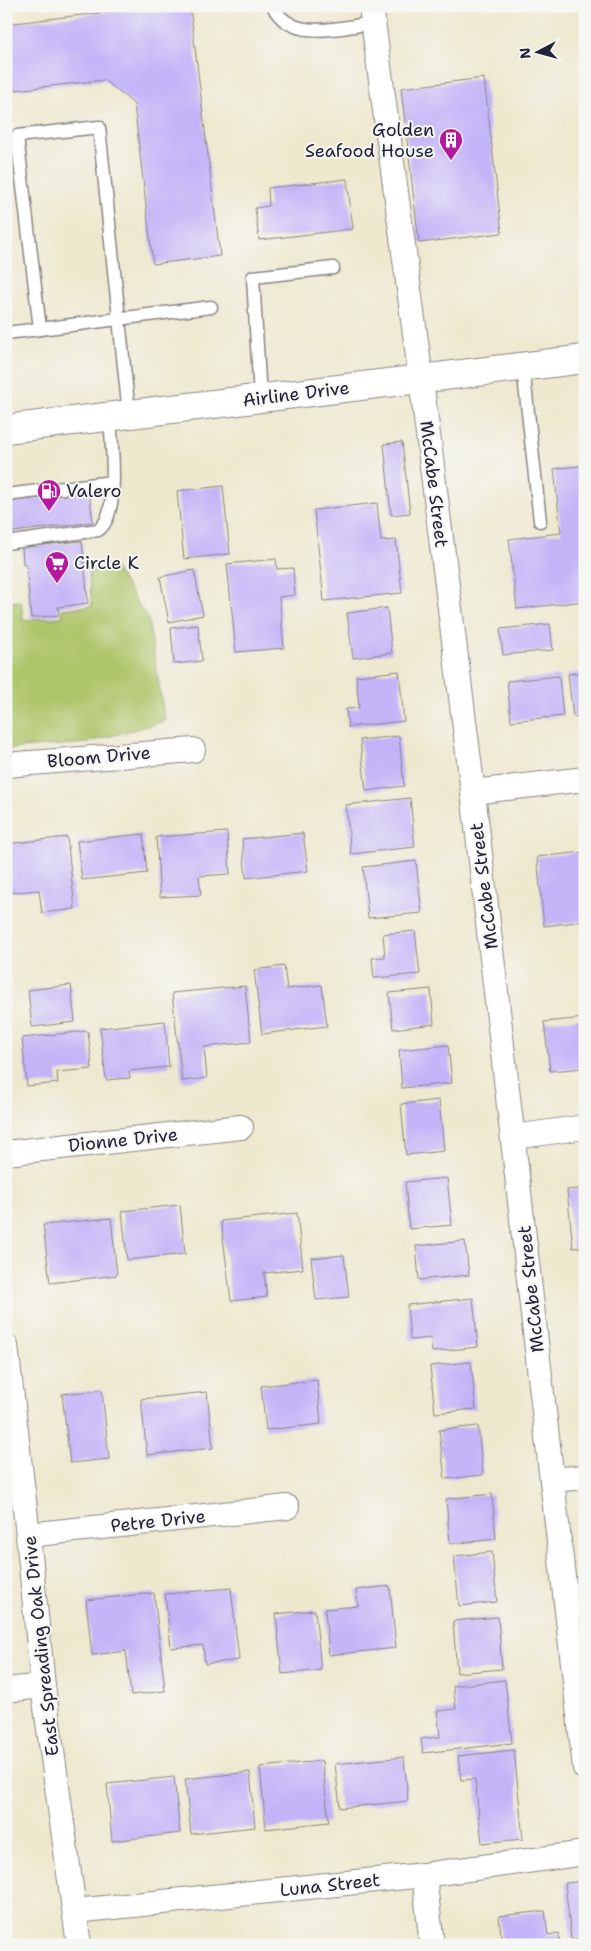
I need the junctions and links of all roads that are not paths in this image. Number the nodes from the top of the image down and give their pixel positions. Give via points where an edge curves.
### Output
1 (273, 6) edge
2 (372, 14) edge
3 (333, 268) dead end
4 (211, 307) dead end
5 (119, 319) junction
6 (40, 329) junction
7 (6, 333) edge
8 (585, 359) edge
9 (523, 367) junction
10 (421, 379) junction
11 (260, 398) junction
12 (120, 415) junction
13 (6, 429) edge
14 (112, 482) junction
15 (6, 495) edge
16 (540, 521) dead end
17 (6, 543) edge
18 (193, 750) dead end
19 (6, 765) edge
20 (585, 779) edge
21 (473, 792) junction
22 (240, 1127) dead end
23 (585, 1127) edge
24 (514, 1137) junction
25 (6, 1153) edge
26 (6, 1346) edge
27 (585, 1477) edge
28 (552, 1480) junction
29 (287, 1507) dead end
30 (28, 1535) junction
31 (43, 1686) junction
32 (6, 1690) edge
33 (585, 1768) edge
34 (585, 1853) edge
35 (424, 1875) junction
36 (75, 1911) junction
37 (79, 1945) edge
38 (432, 1945) edge

1 - 2 lane via 287,24 318,30
2 - 10 street, McCabe Street
3 - 11 lane via 253,276
4 - 5 lane
5 - 6 lane
5 - 6 lane via 99,127 17,136
5 - 12 lane
6 - 7 lane
8 - 9 main road, Airline Drive
9 - 10 main road, Airline Drive
9 - 16 lane
10 - 11 main road, Airline Drive
10 - 21 street, McCabe Street
11 - 12 main road, Airline Drive
12 - 13 main road, Airline Drive
12 - 14 lane
14 - 15 lane
14 - 17 lane via 110,508 98,530
18 - 19 street, Bloom Drive
20 - 21 street
21 - 24 street, McCabe Street
22 - 25 street, Dionne Drive
23 - 24 street
24 - 28 street, McCabe Street
26 - 30 street, East Spreading Oak Drive
27 - 28 street
28 - 33 street, McCabe Street
29 - 30 street, Petre Drive
30 - 31 street, East Spreading Oak Drive
31 - 32 street
31 - 36 street, East Spreading Oak Drive
34 - 35 street, Luna Street
35 - 36 street, Luna Street
35 - 38 street
36 - 37 street, East Spreading Oak Drive

